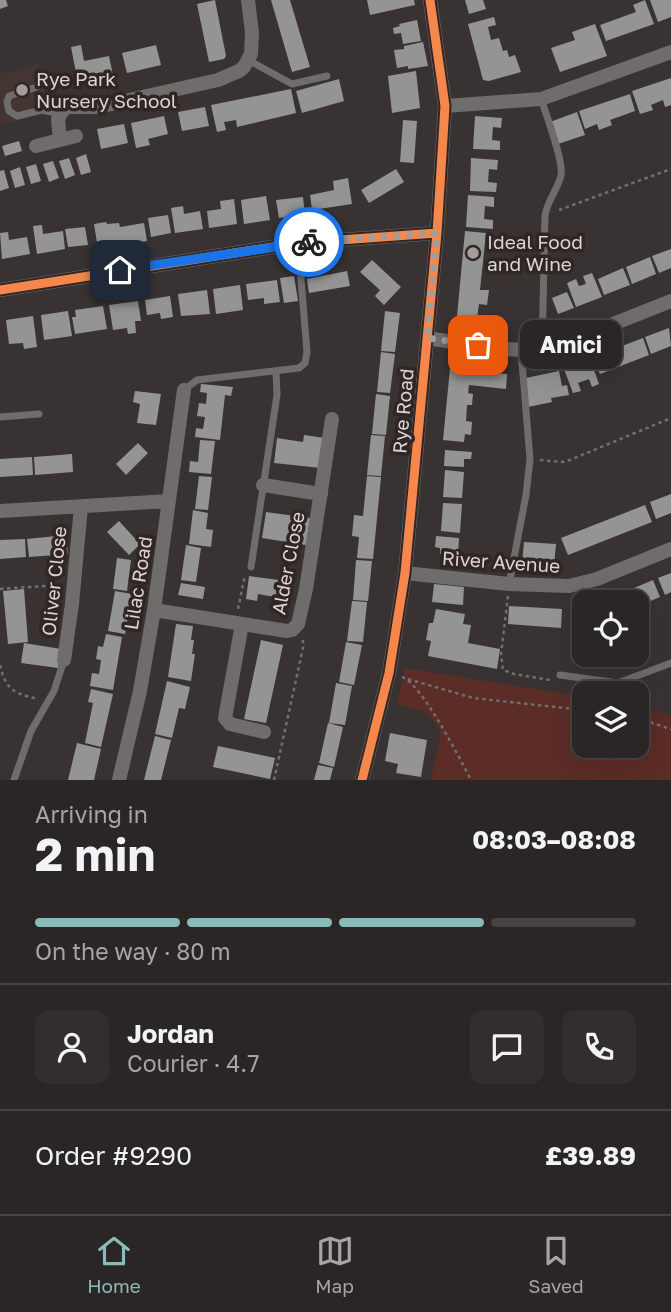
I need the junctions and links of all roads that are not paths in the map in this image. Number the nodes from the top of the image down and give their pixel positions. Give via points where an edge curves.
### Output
1 (248, 0) edge
2 (430, 0) edge
3 (671, 52) edge
4 (248, 60) junction
5 (327, 76) dead end
6 (40, 86) dead end
7 (541, 99) junction
8 (445, 106) junction
9 (60, 114) junction
10 (76, 136) dead end
11 (60, 140) junction
12 (36, 146) dead end
13 (437, 233) junction
14 (298, 243) junction
15 (0, 290) edge
16 (671, 301) edge
17 (427, 338) junction
18 (521, 350) junction
19 (542, 350) junction
20 (276, 372) junction
21 (184, 390) joint
22 (39, 414) dead end
23 (0, 417) edge
24 (332, 419) dead end
25 (263, 485) junction
26 (321, 494) junction
27 (169, 500) junction
28 (81, 507) junction
29 (0, 511) edge
30 (671, 549) edge
31 (251, 566) road end
32 (405, 573) junction
33 (509, 584) junction
34 (154, 610) junction
35 (239, 624) junction
36 (64, 660) joint
37 (671, 663) edge
38 (559, 675) road end
39 (264, 732) dead end
40 (14, 780) edge
41 (119, 780) edge
42 (362, 780) edge

1 - 4 street via 252,33
2 - 8 street, Rye Road
3 - 7 street
4 - 5 lane via 292,84
4 - 9 street via 226,78 98,107 68,107
6 - 9 lane via 9,96 9,111 18,116 42,110
7 - 8 street
7 - 19 lane via 562,170 545,216
8 - 13 street, Rye Road
9 - 11 street
10 - 11 street
11 - 12 street
13 - 14 street
13 - 17 street, Rye Road
14 - 15 street
14 - 20 lane via 307,352 299,368
16 - 19 street
17 - 18 street
17 - 32 street, Rye Road
18 - 19 street
18 - 33 lane via 530,459
20 - 21 lane via 197,380
20 - 25 lane via 277,395
21 - 27 street, Lilac Road
22 - 23 lane
24 - 26 street, Alder Close
25 - 26 street, Alder Close
25 - 31 lane
26 - 35 street, Alder Close via 298,624 286,631
27 - 28 street
27 - 34 street, Lilac Road
28 - 29 street
28 - 36 street, Oliver Close
30 - 33 street, River Avenue via 582,584
32 - 33 street, River Avenue
32 - 42 street, Rye Road via 389,673
34 - 35 street, Alder Close
34 - 41 street, Lilac Road
35 - 39 street, Alder Close via 225,718 230,724
36 - 40 lane
37 - 38 lane via 618,683

